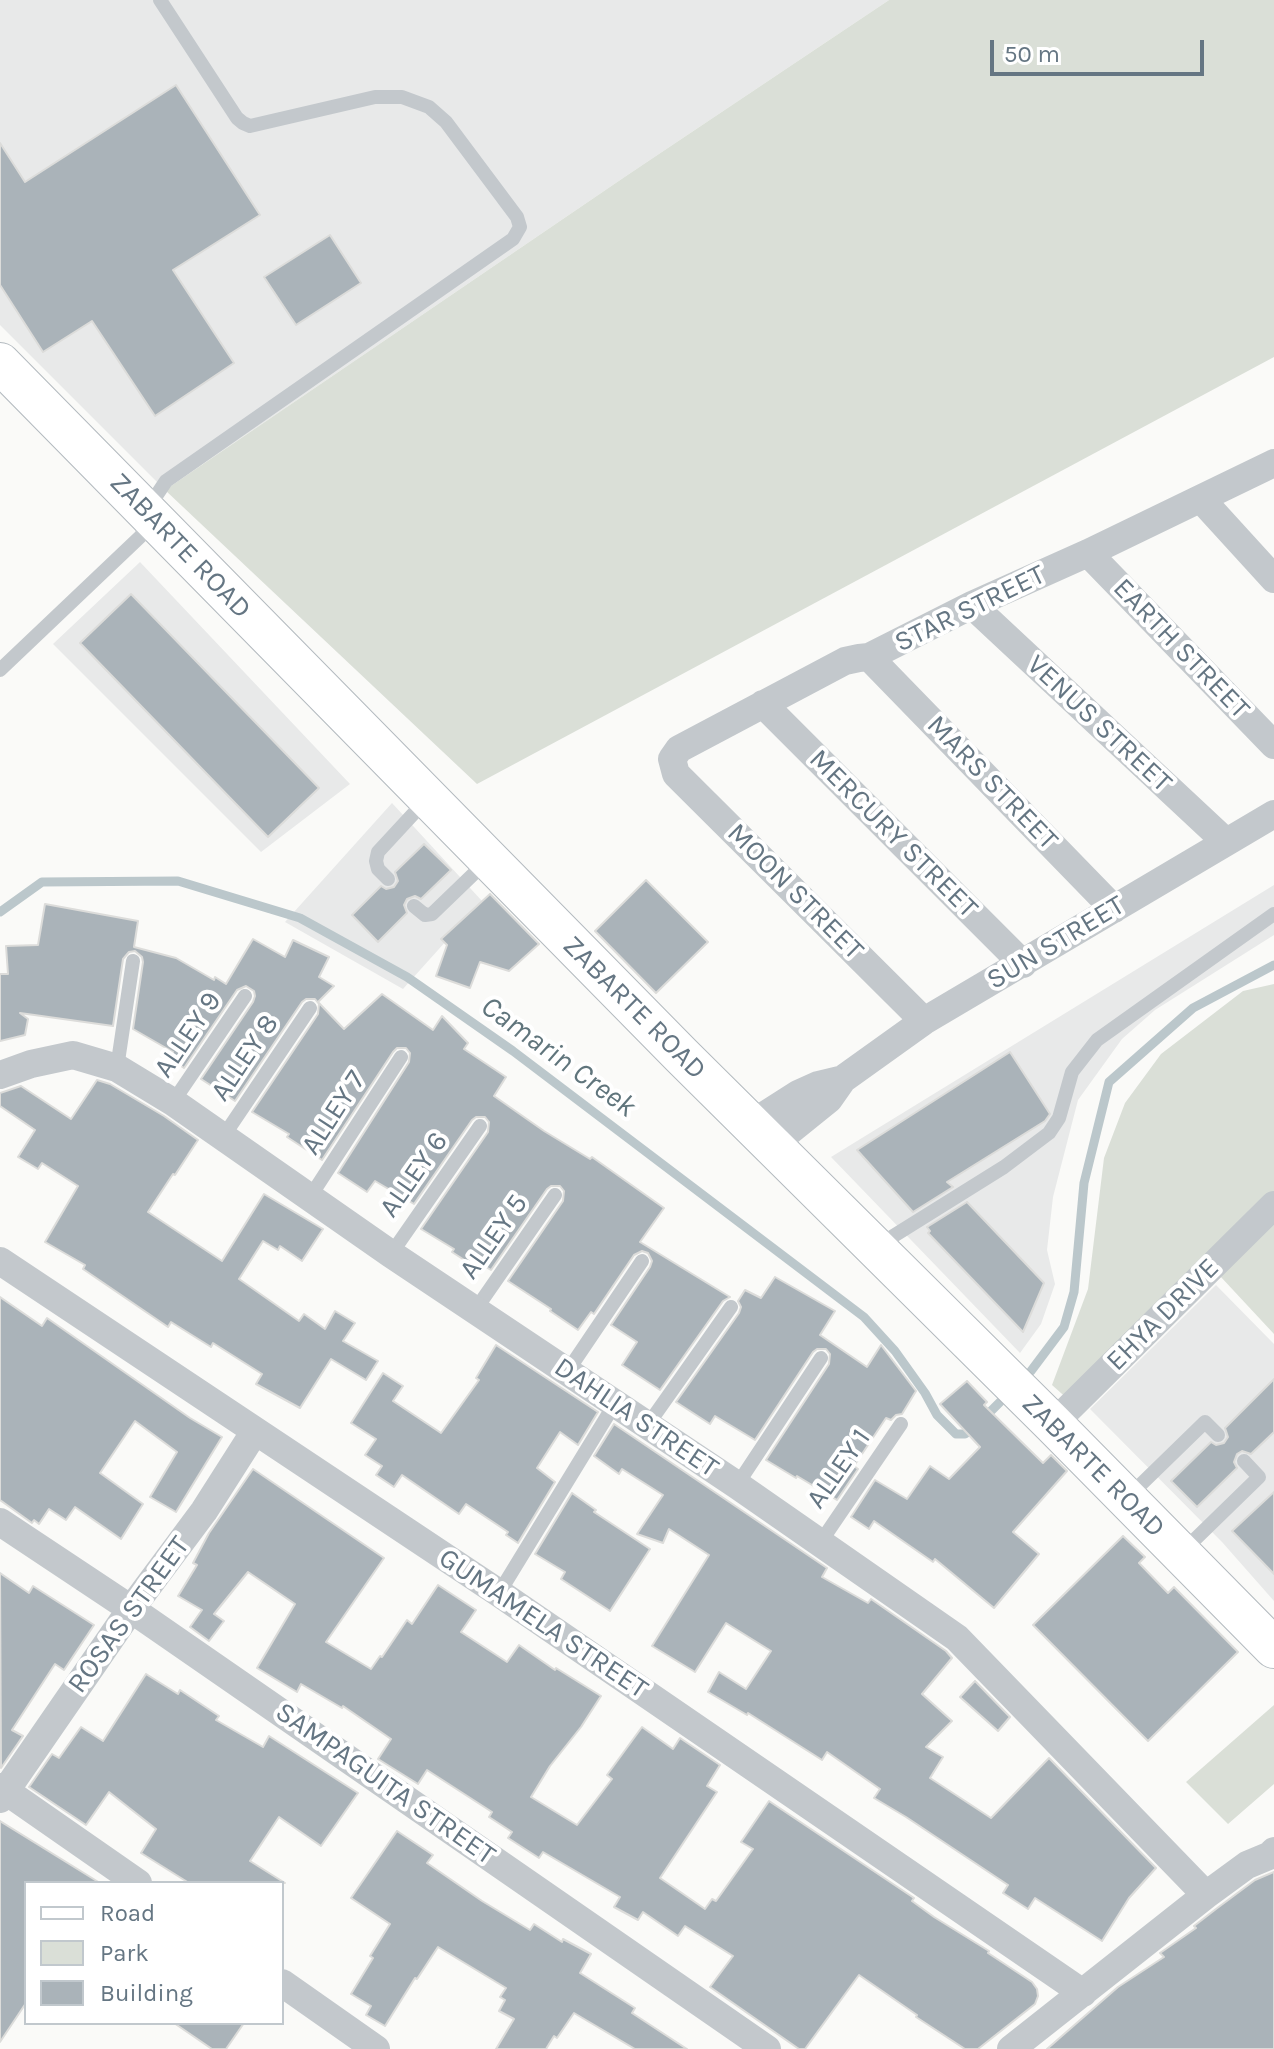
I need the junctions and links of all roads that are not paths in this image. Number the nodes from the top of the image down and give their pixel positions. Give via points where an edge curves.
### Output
1 (160, 0) edge
2 (0, 363) edge
3 (1274, 463) edge
4 (1201, 499) junction
5 (146, 511) junction
6 (1088, 553) junction
7 (1274, 579) edge
8 (972, 605) junction
9 (869, 657) junction
10 (0, 670) edge
11 (763, 704) junction
12 (1274, 745) edge
13 (672, 759) joint
14 (428, 799) junction
15 (1274, 814) edge
16 (1226, 842) junction
17 (488, 860) junction
18 (388, 879) dead end
19 (414, 906) dead end
20 (1114, 909) junction
21 (1274, 914) edge
22 (133, 961) dead end
23 (1023, 964) junction
24 (245, 996) dead end
25 (310, 1008) dead end
26 (924, 1021) junction
27 (401, 1057) dead end
28 (117, 1068) junction
29 (0, 1075) edge
30 (173, 1102) junction
31 (480, 1126) dead end
32 (761, 1134) junction
33 (223, 1137) junction
34 (555, 1195) dead end
35 (310, 1197) junction
36 (1274, 1205) edge
37 (875, 1248) junction
38 (391, 1254) junction
39 (0, 1261) edge
40 (642, 1261) dead end
41 (731, 1307) dead end
42 (476, 1309) junction
43 (821, 1358) dead end
44 (567, 1372) junction
45 (614, 1405) junction
46 (901, 1424) dead end
47 (1053, 1424) junction
48 (647, 1426) junction
49 (255, 1431) junction
50 (1218, 1435) dead end
51 (1244, 1461) dead end
52 (737, 1485) junction
53 (1126, 1499) junction
54 (0, 1522) edge
55 (820, 1543) junction
56 (1181, 1554) junction
57 (499, 1593) junction
58 (131, 1609) junction
59 (1274, 1648) edge
60 (2, 1792) edge
61 (1274, 1838) edge
62 (1274, 1851) edge
63 (1247, 1865) junction
64 (135, 1881) edge
65 (1206, 1895) junction
66 (284, 1984) edge
67 (1083, 1993) junction
68 (376, 2049) edge
69 (767, 2049) edge
70 (1011, 2049) edge

1 - 5 lane via 243,123 250,126 375,97 402,97 429,107 446,122 520,227 513,239 166,481
2 - 5 main road, ZABARTE ROAD
3 - 4 street, STAR STREET
4 - 6 street, STAR STREET
4 - 7 street
5 - 10 lane via 142,535
5 - 14 main road, ZABARTE ROAD
6 - 8 street, STAR STREET
6 - 12 street, EARTH STREET
8 - 9 street, STAR STREET
8 - 16 street, VENUS STREET
9 - 11 street, STAR STREET via 845,661
9 - 20 street, MARS STREET
11 - 13 street, STAR STREET via 679,749
11 - 23 street, MERCURY STREET
13 - 26 street, MOON STREET via 676,774
14 - 17 main road, ZABARTE ROAD
14 - 18 lane via 378,852 378,869
15 - 16 street, SUN STREET
16 - 20 street, SUN STREET
17 - 19 lane via 432,914
17 - 32 main road, ZABARTE ROAD
20 - 23 street, SUN STREET
21 - 37 lane via 1097,1040 1072,1072 1059,1118 1049,1133
22 - 28 lane
23 - 26 street, SUN STREET
24 - 30 lane, ALLEY 9
25 - 33 lane, ALLEY 8
26 - 32 street, SUN STREET via 843,1079 798,1094
27 - 35 lane, ALLEY 7
28 - 29 street, DAHLIA STREET via 73,1055
28 - 30 street, DAHLIA STREET
30 - 33 street, DAHLIA STREET
31 - 38 lane, ALLEY 6
32 - 37 main road, ZABARTE ROAD
33 - 35 street, DAHLIA STREET
34 - 42 lane, ALLEY 5
35 - 38 street, DAHLIA STREET
36 - 47 street, EHYA DRIVE
37 - 47 main road, ZABARTE ROAD
38 - 42 street, DAHLIA STREET
39 - 49 street, GUMAMELA STREET
40 - 44 lane
41 - 48 lane
42 - 44 street, DAHLIA STREET
43 - 52 lane
44 - 45 street, DAHLIA STREET
45 - 48 street, DAHLIA STREET
45 - 57 lane
46 - 55 lane, ALLEY 1
47 - 53 main road, ZABARTE ROAD
48 - 52 street, DAHLIA STREET
49 - 57 street, GUMAMELA STREET
49 - 58 street, ROSAS STREET
50 - 53 lane via 1205,1422
51 - 56 lane via 1259,1477
52 - 55 street, DAHLIA STREET
53 - 56 main road, ZABARTE ROAD
54 - 58 street, SAMPAGUITA STREET
55 - 65 street, DAHLIA STREET via 957,1638
56 - 59 main road, ZABARTE ROAD
57 - 67 street, GUMAMELA STREET
58 - 60 street, ROSAS STREET
58 - 69 street, SAMPAGUITA STREET
60 - 64 street
61 - 63 street via 1263,1843
62 - 63 street
63 - 65 street
65 - 67 street
66 - 68 street
67 - 70 street

